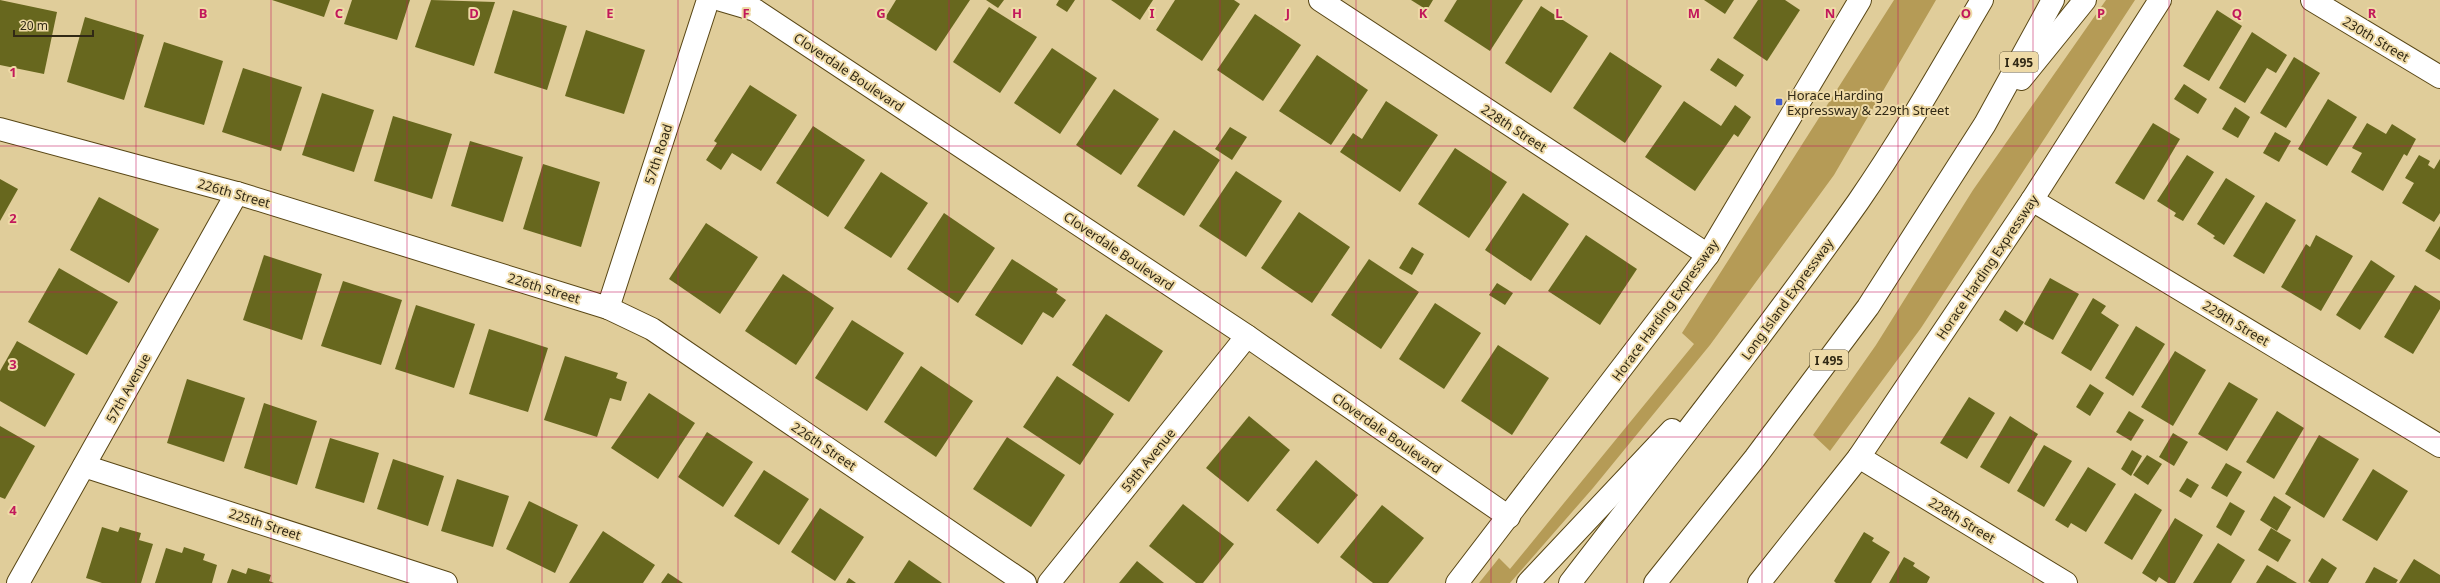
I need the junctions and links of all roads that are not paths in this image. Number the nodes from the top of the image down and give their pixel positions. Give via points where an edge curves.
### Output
1 (708, 0) edge
2 (721, 0) edge
3 (1320, 0) edge
4 (1860, 0) edge
5 (1982, 0) edge
6 (2053, 0) edge
7 (2085, 0) edge
8 (2160, 0) edge
9 (2312, 0) edge
10 (2440, 78) edge
11 (1986, 124) junction
12 (0, 129) edge
13 (237, 193) junction
14 (2032, 200) junction
15 (1708, 255) junction
16 (608, 308) junction
17 (1247, 336) junction
18 (1754, 344) junction
19 (2440, 446) edge
20 (1859, 457) junction
21 (84, 466) junction
22 (1509, 517) junction
23 (18, 583) edge
24 (446, 583) edge
25 (1025, 583) edge
26 (1049, 583) edge
27 (1457, 583) edge
28 (1528, 583) edge
29 (1570, 583) edge
30 (1655, 583) edge
31 (1759, 583) edge
32 (2066, 583) edge

1 - 16 main road, 57th Road
2 - 17 main road, Cloverdale Boulevard via 754,10
3 - 15 main road, 228th Street
4 - 15 main road, Horace Harding Expressway
5 - 18 main road, Long Island Expressway via 1924,100 1859,201
6 - 11 main road, I 495
7 - 11 main road
8 - 14 main road, Horace Harding Expressway
9 - 10 main road, 230th Street
11 - 30 main road, I 495 via 1868,307 1755,458
12 - 13 main road, 226th Street
13 - 16 main road, 226th Street
13 - 21 main road, 57th Avenue
14 - 19 main road, 229th Street
14 - 20 main road, Horace Harding Expressway
15 - 22 main road, Horace Harding Expressway
16 - 25 main road, 226th Street via 652,329
17 - 22 main road, Cloverdale Boulevard
17 - 26 main road, 59th Avenue
18 - 28 main road
18 - 29 main road, Long Island Expressway
20 - 31 main road, Horace Harding Expressway
20 - 32 main road, 228th Street
21 - 23 main road, 57th Avenue
21 - 24 main road, 225th Street
22 - 27 main road, Horace Harding Expressway

